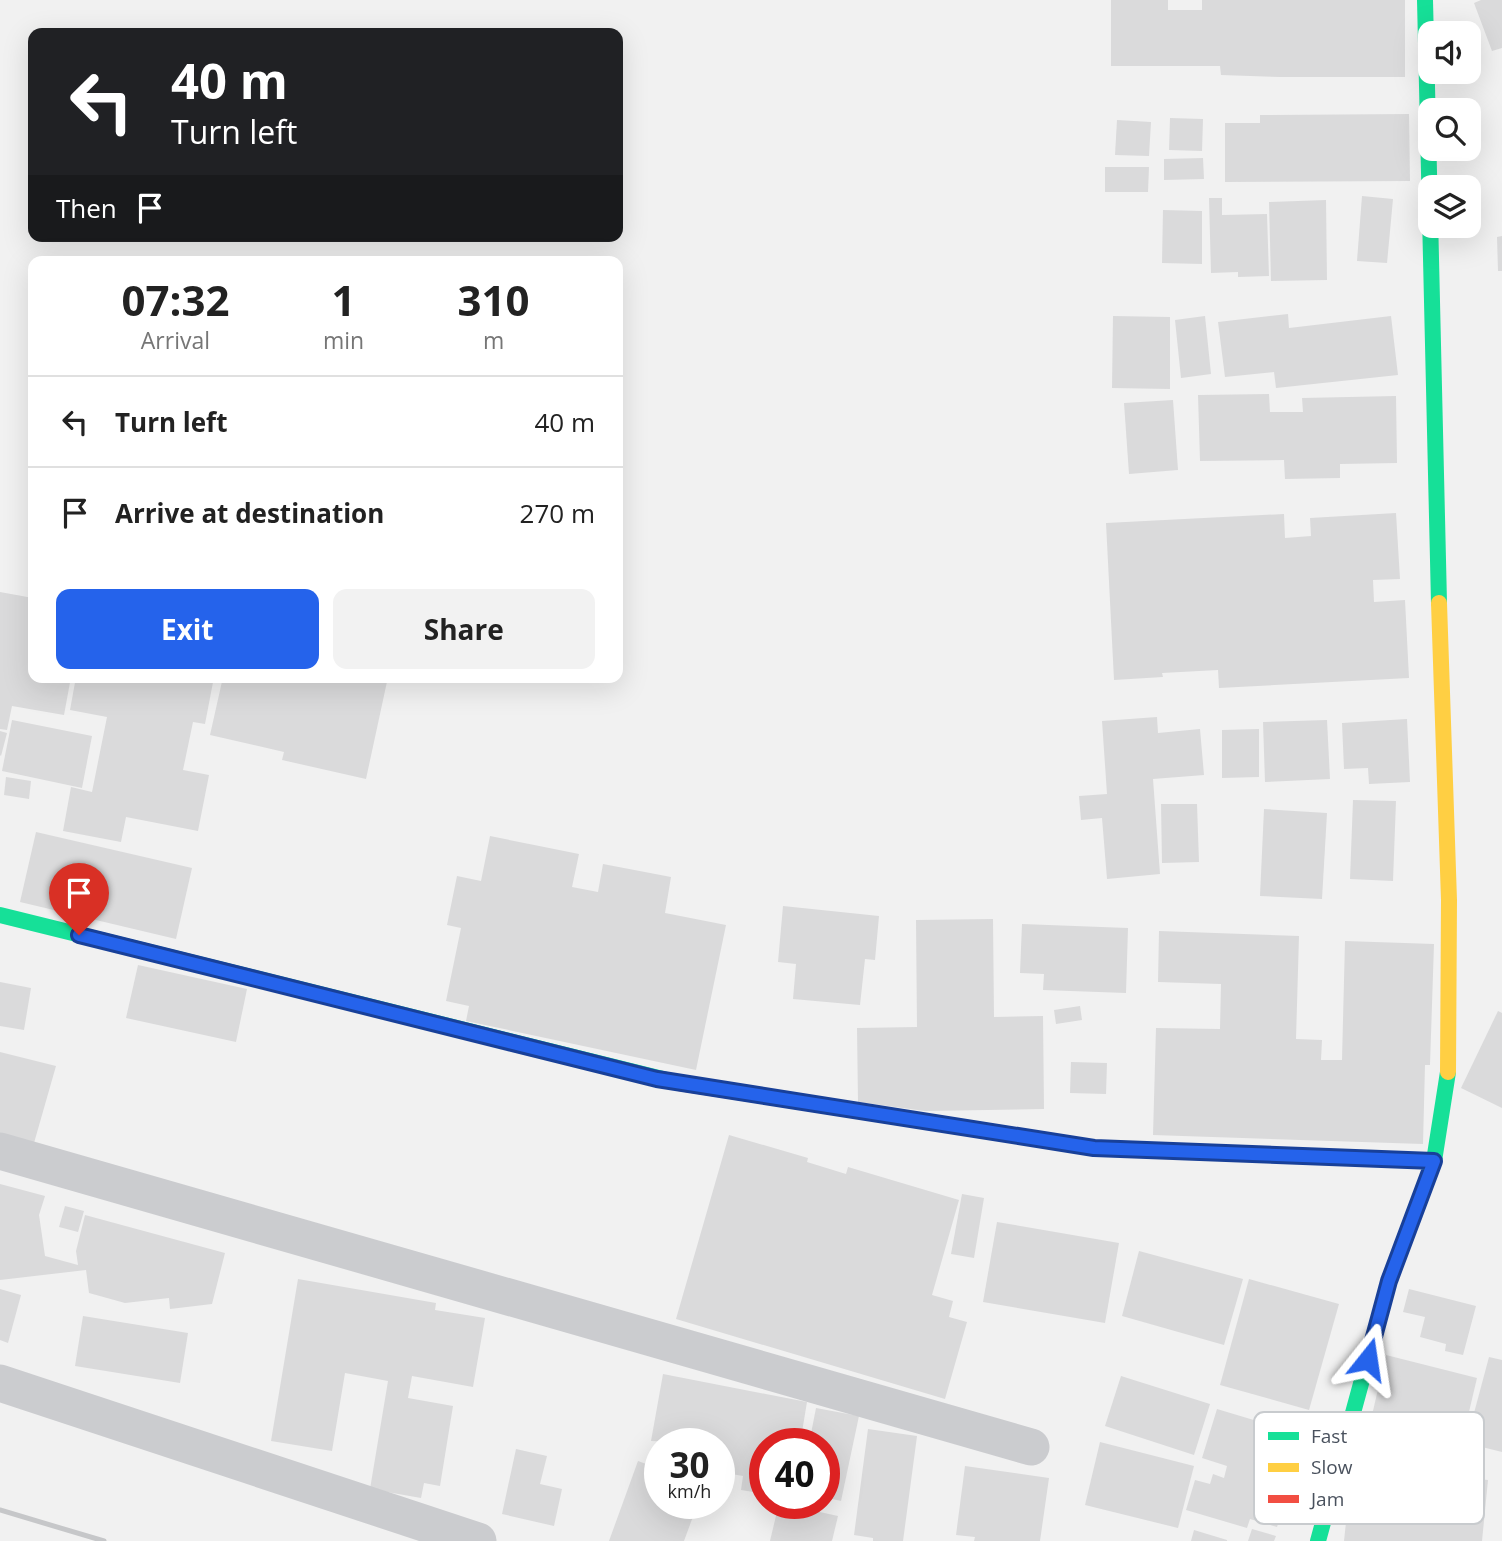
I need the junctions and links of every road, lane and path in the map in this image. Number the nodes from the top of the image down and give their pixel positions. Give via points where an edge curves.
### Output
1 (1425, 0) edge
2 (0, 915) edge
3 (0, 1151) edge
4 (1434, 1161) junction
5 (0, 1384) edge
6 (1353, 1412) edge
7 (1031, 1447) dead end
8 (1323, 1524) edge
9 (478, 1541) edge
10 (1318, 1541) edge

1 - 4 street via 1434,472 1449,900 1448,1085
2 - 4 street via 657,1079 1094,1148
3 - 7 street
4 - 6 street via 1389,1281
5 - 9 street
8 - 10 street

